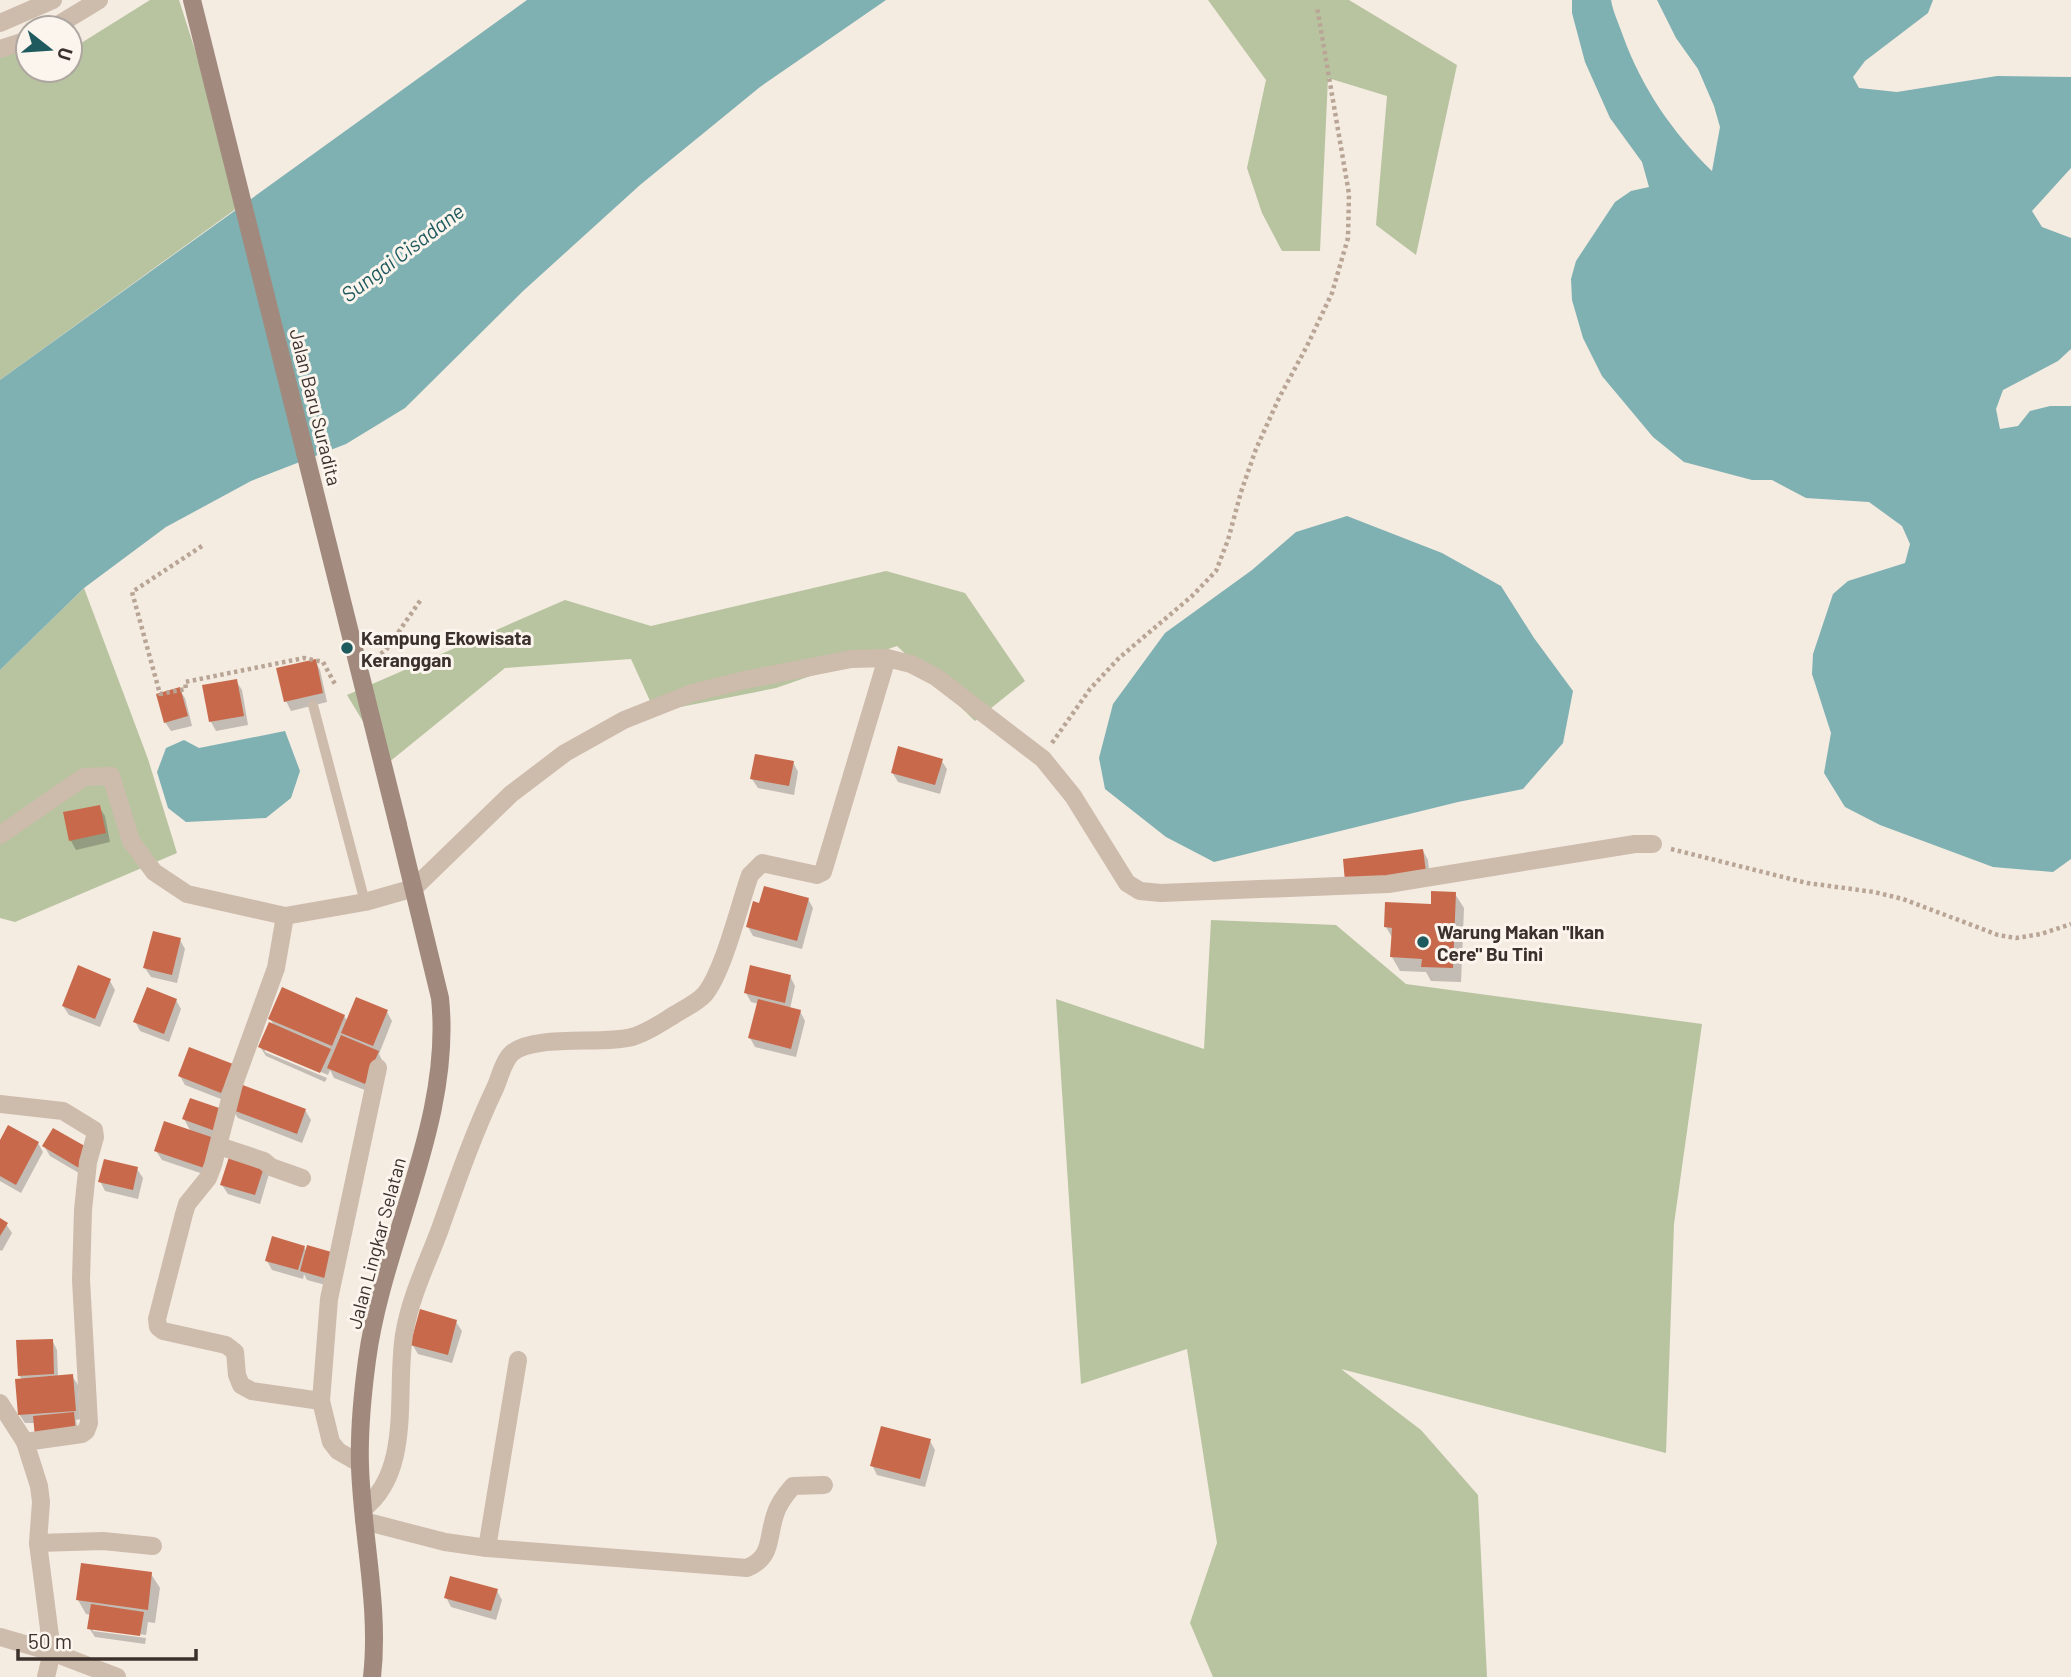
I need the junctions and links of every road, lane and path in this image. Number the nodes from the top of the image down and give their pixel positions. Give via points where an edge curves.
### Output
1 (53, 0) edge
2 (99, 0) edge
3 (192, 0) edge
4 (1317, 8) dead end
5 (76, 14) edge
6 (0, 23) edge
7 (202, 546) dead end
8 (887, 658) junction
9 (336, 686) dead end
10 (313, 705) dead end
11 (1042, 759) junction
12 (398, 825) joint
13 (0, 835) edge
14 (1653, 844) joint
15 (414, 888) junction
16 (365, 902) junction
17 (285, 916) junction
18 (2071, 925) edge
19 (378, 1068) dead end
20 (0, 1104) edge
21 (219, 1146) junction
22 (302, 1178) dead end
23 (518, 1360) dead end
24 (321, 1401) junction
25 (0, 1403) edge
26 (25, 1441) junction
27 (359, 1463) junction
28 (824, 1485) dead end
29 (363, 1515) junction
30 (38, 1543) junction
31 (153, 1546) dead end
32 (487, 1548) junction
33 (0, 1637) edge
34 (52, 1652) junction
35 (46, 1677) edge
36 (117, 1677) edge
37 (372, 1677) edge

1 - 6 street
2 - 5 street
3 - 12 main road, Jalan Baru Suradita, bridge
4 - 11 path via 1349,194 1348,238 1332,293 1256,449 1216,571 1090,689
7 - 9 path via 132,592 160,694 186,690 185,682 304,658 323,662
8 - 11 street via 936,677
8 - 15 street via 851,659 745,680 692,693 624,720 565,753 511,794
8 - 29 street via 823,872 817,875 762,863 754,868 707,991 645,1032 600,1041 528,1046 512,1053 487,1104 413,1297 404,1336 396,1451 383,1488
10 - 16 lane
11 - 14 street via 1073,796 1119,873 1140,891 1388,884
12 - 15 main road, Jalan Lingkar Selatan
13 - 17 street via 84,777 111,776 131,841 153,872 187,894
14 - 18 path via 1807,883 1903,899 1998,935 2016,938
15 - 16 street
15 - 27 main road, Jalan Lingkar Selatan via 440,998 441,1048 421,1153 386,1272 367,1359
16 - 17 street
17 - 21 street via 276,968 234,1084
19 - 24 street via 329,1299
20 - 26 street via 63,1111 94,1130 95,1138 84,1198 81,1269 89,1423 82,1434
21 - 22 street
21 - 24 street via 208,1178 187,1203 158,1327 226,1345 235,1352 241,1385 251,1391
23 - 32 street
24 - 27 street via 331,1442
25 - 26 street
26 - 30 street via 39,1486
27 - 29 main road, Jalan Lingkar Selatan
28 - 32 street via 793,1486 775,1515 768,1549 759,1563 747,1568
29 - 32 street via 445,1542
29 - 37 main road, Jalan Lingkar Selatan via 374,1642
30 - 31 street via 103,1541
30 - 34 street
33 - 34 street
34 - 35 street
34 - 36 street

